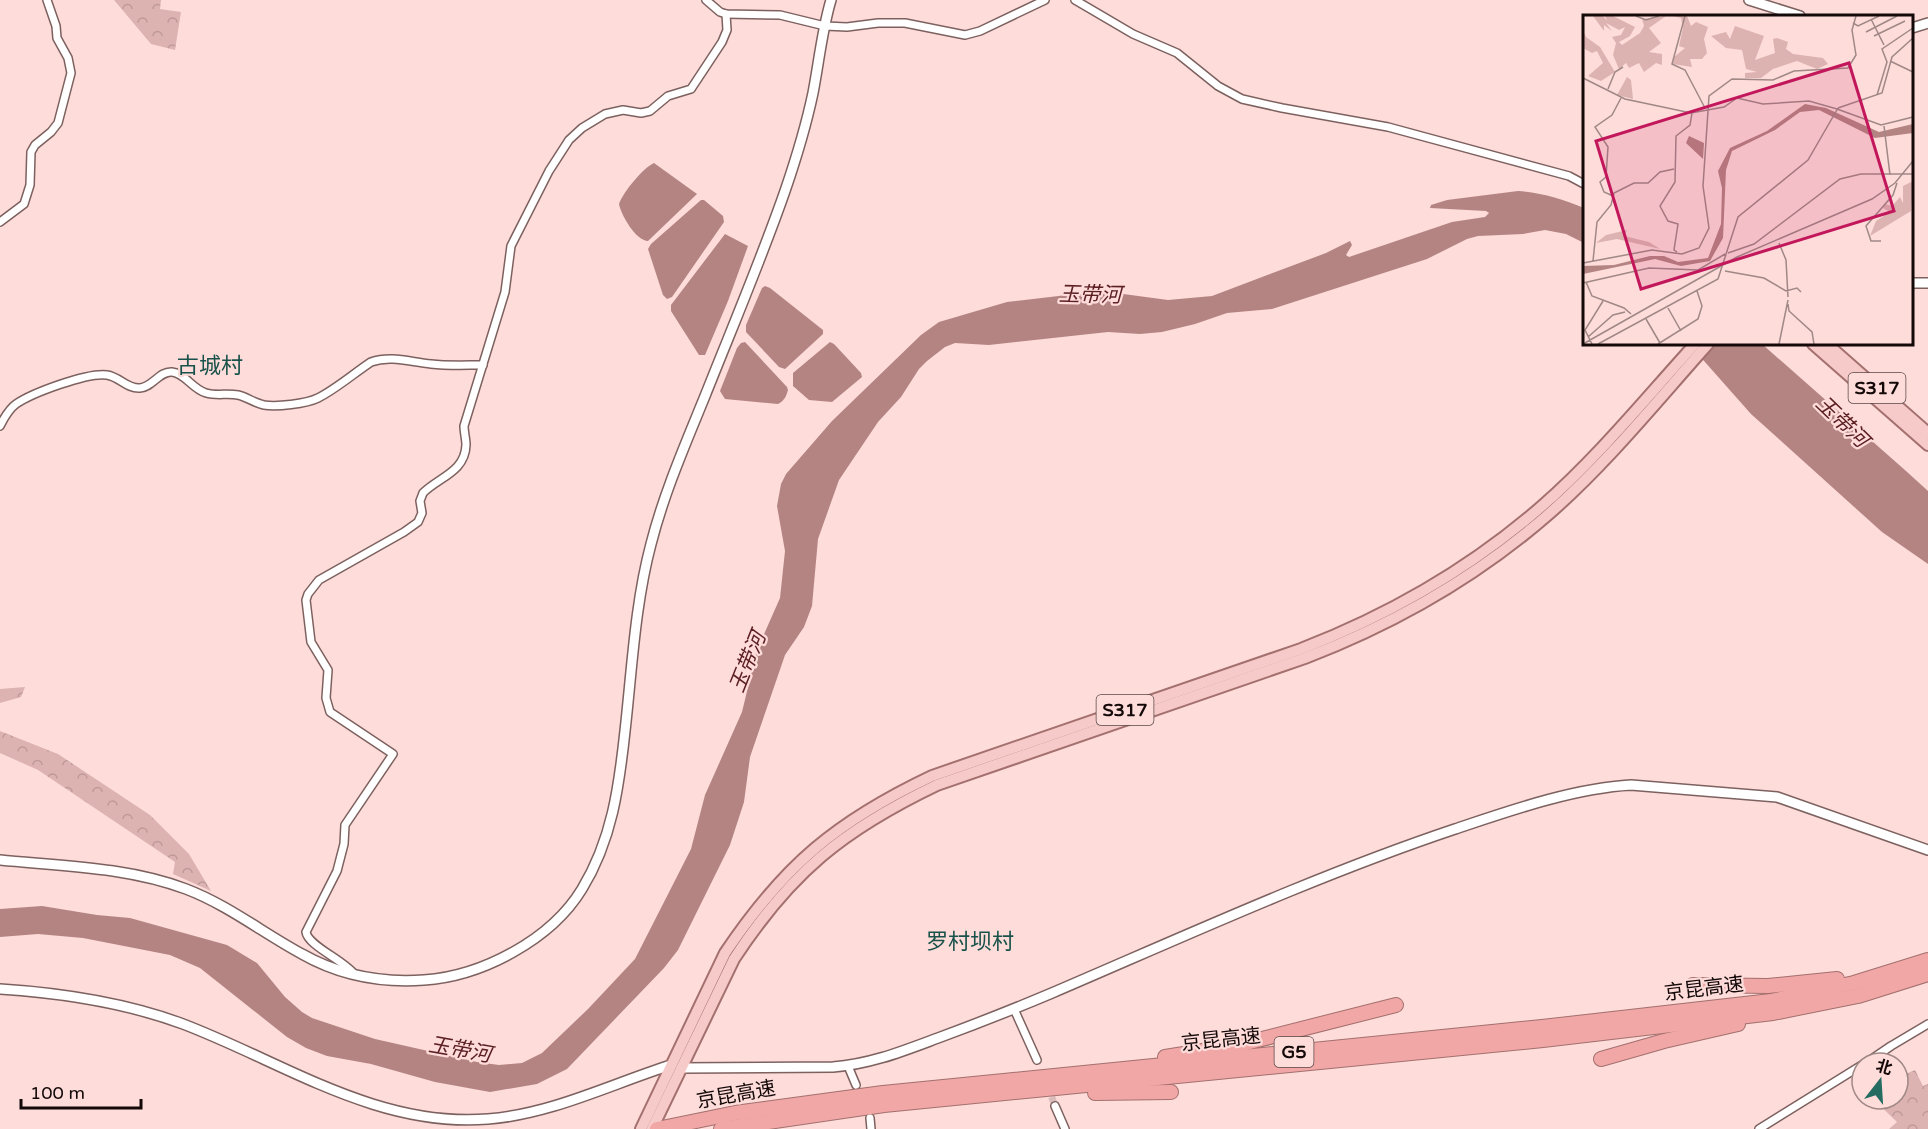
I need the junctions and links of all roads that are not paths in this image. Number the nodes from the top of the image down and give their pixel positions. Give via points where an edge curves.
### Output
1 (47, 0) edge
2 (706, 0) edge
3 (1045, 0) edge
4 (1075, 0) edge
5 (1749, 0) edge
6 (829, 1) edge
7 (726, 14) junction
8 (1797, 15) edge
9 (1928, 23) edge
10 (825, 26) junction
11 (1913, 27) edge
12 (1583, 183) edge
13 (0, 222) edge
14 (1694, 345) edge
15 (1707, 345) edge
16 (1814, 345) edge
17 (1828, 345) edge
18 (483, 365) junction
19 (1660, 390) junction
20 (0, 425) edge
21 (1928, 433) edge
22 (1928, 445) edge
23 (1928, 850) edge
24 (0, 860) edge
25 (1926, 965) edge
26 (356, 975) junction
27 (1694, 985) dead end
28 (0, 989) edge
29 (1396, 1005) dead end
30 (1014, 1009) junction
31 (1780, 1012) junction
32 (1928, 1024) edge
33 (1884, 1051) edge
34 (1601, 1059) dead end
35 (1036, 1060) dead end
36 (676, 1066) junction
37 (848, 1066) junction
38 (1850, 1073) edge
39 (1013, 1081) junction
40 (856, 1085) dead end
41 (664, 1092) junction
42 (1171, 1092) dead end
43 (958, 1098) junction
44 (1055, 1106) tunnel mouth
45 (870, 1118) dead end
46 (641, 1129) edge
47 (652, 1129) edge
48 (657, 1129) edge
49 (721, 1129) edge
50 (871, 1129) edge
51 (1065, 1129) edge
52 (1759, 1129) edge

1 - 13 street via 71,73 59,121 31,152 30,185 24,204
2 - 7 street
3 - 10 street via 965,35 905,23
4 - 12 street via 1133,34 1177,53 1218,86 1242,99 1388,127 1569,176
5 - 8 street
6 - 10 street
7 - 10 street via 780,15
7 - 18 street via 727,30 722,42 688,91 668,96 650,111 605,114 569,140 511,246 505,292
9 - 11 street
10 - 26 street via 808,114 787,187 679,459 651,542 616,799 607,837 591,874 570,906 554,921 489,965 429,980
14 - 19 main road, S317
15 - 19 main road, S317
16 - 22 main road, S317
17 - 21 main road, S317
18 - 20 street via 433,365 381,358 316,399 273,406 239,396 206,393 172,372 142,388 102,375 62,384 20,402
18 - 26 street via 464,426 463,459 452,473 423,493 418,522 319,580 306,600 311,642 328,670 326,698 330,712 393,754 345,825 337,871 306,932 309,940
19 - 36 main road, S317 via 1611,453 1550,512 1489,562 1408,611 1349,641 1297,661 959,776 916,795 850,833 795,879 751,933
23 - 30 street via 1777,797 1631,785 1595,789 1399,848
24 - 26 street via 116,872 172,884 224,906 301,954
25 - 27 highway via 1826,982
25 - 31 highway, 京昆高速 / G5 via 1858,996
25 - 39 highway, 京昆高速 / G5 via 1771,1001
28 - 36 street via 95,1000 166,1018 333,1090 387,1108 436,1118 488,1119 528,1113
29 - 39 highway via 1234,1046
30 - 35 street
30 - 37 street via 882,1059
31 - 34 highway
31 - 43 highway, 京昆高速 / G5 via 1554,1039
32 - 33 street
36 - 37 street
36 - 41 main road, S317
37 - 40 street
38 - 52 street
39 - 48 highway, 京昆高速 / G5 via 779,1107
41 - 46 main road, S317
41 - 47 main road, S317
42 - 43 highway
43 - 49 highway, 京昆高速 / G5
44 - 51 street
45 - 50 street

